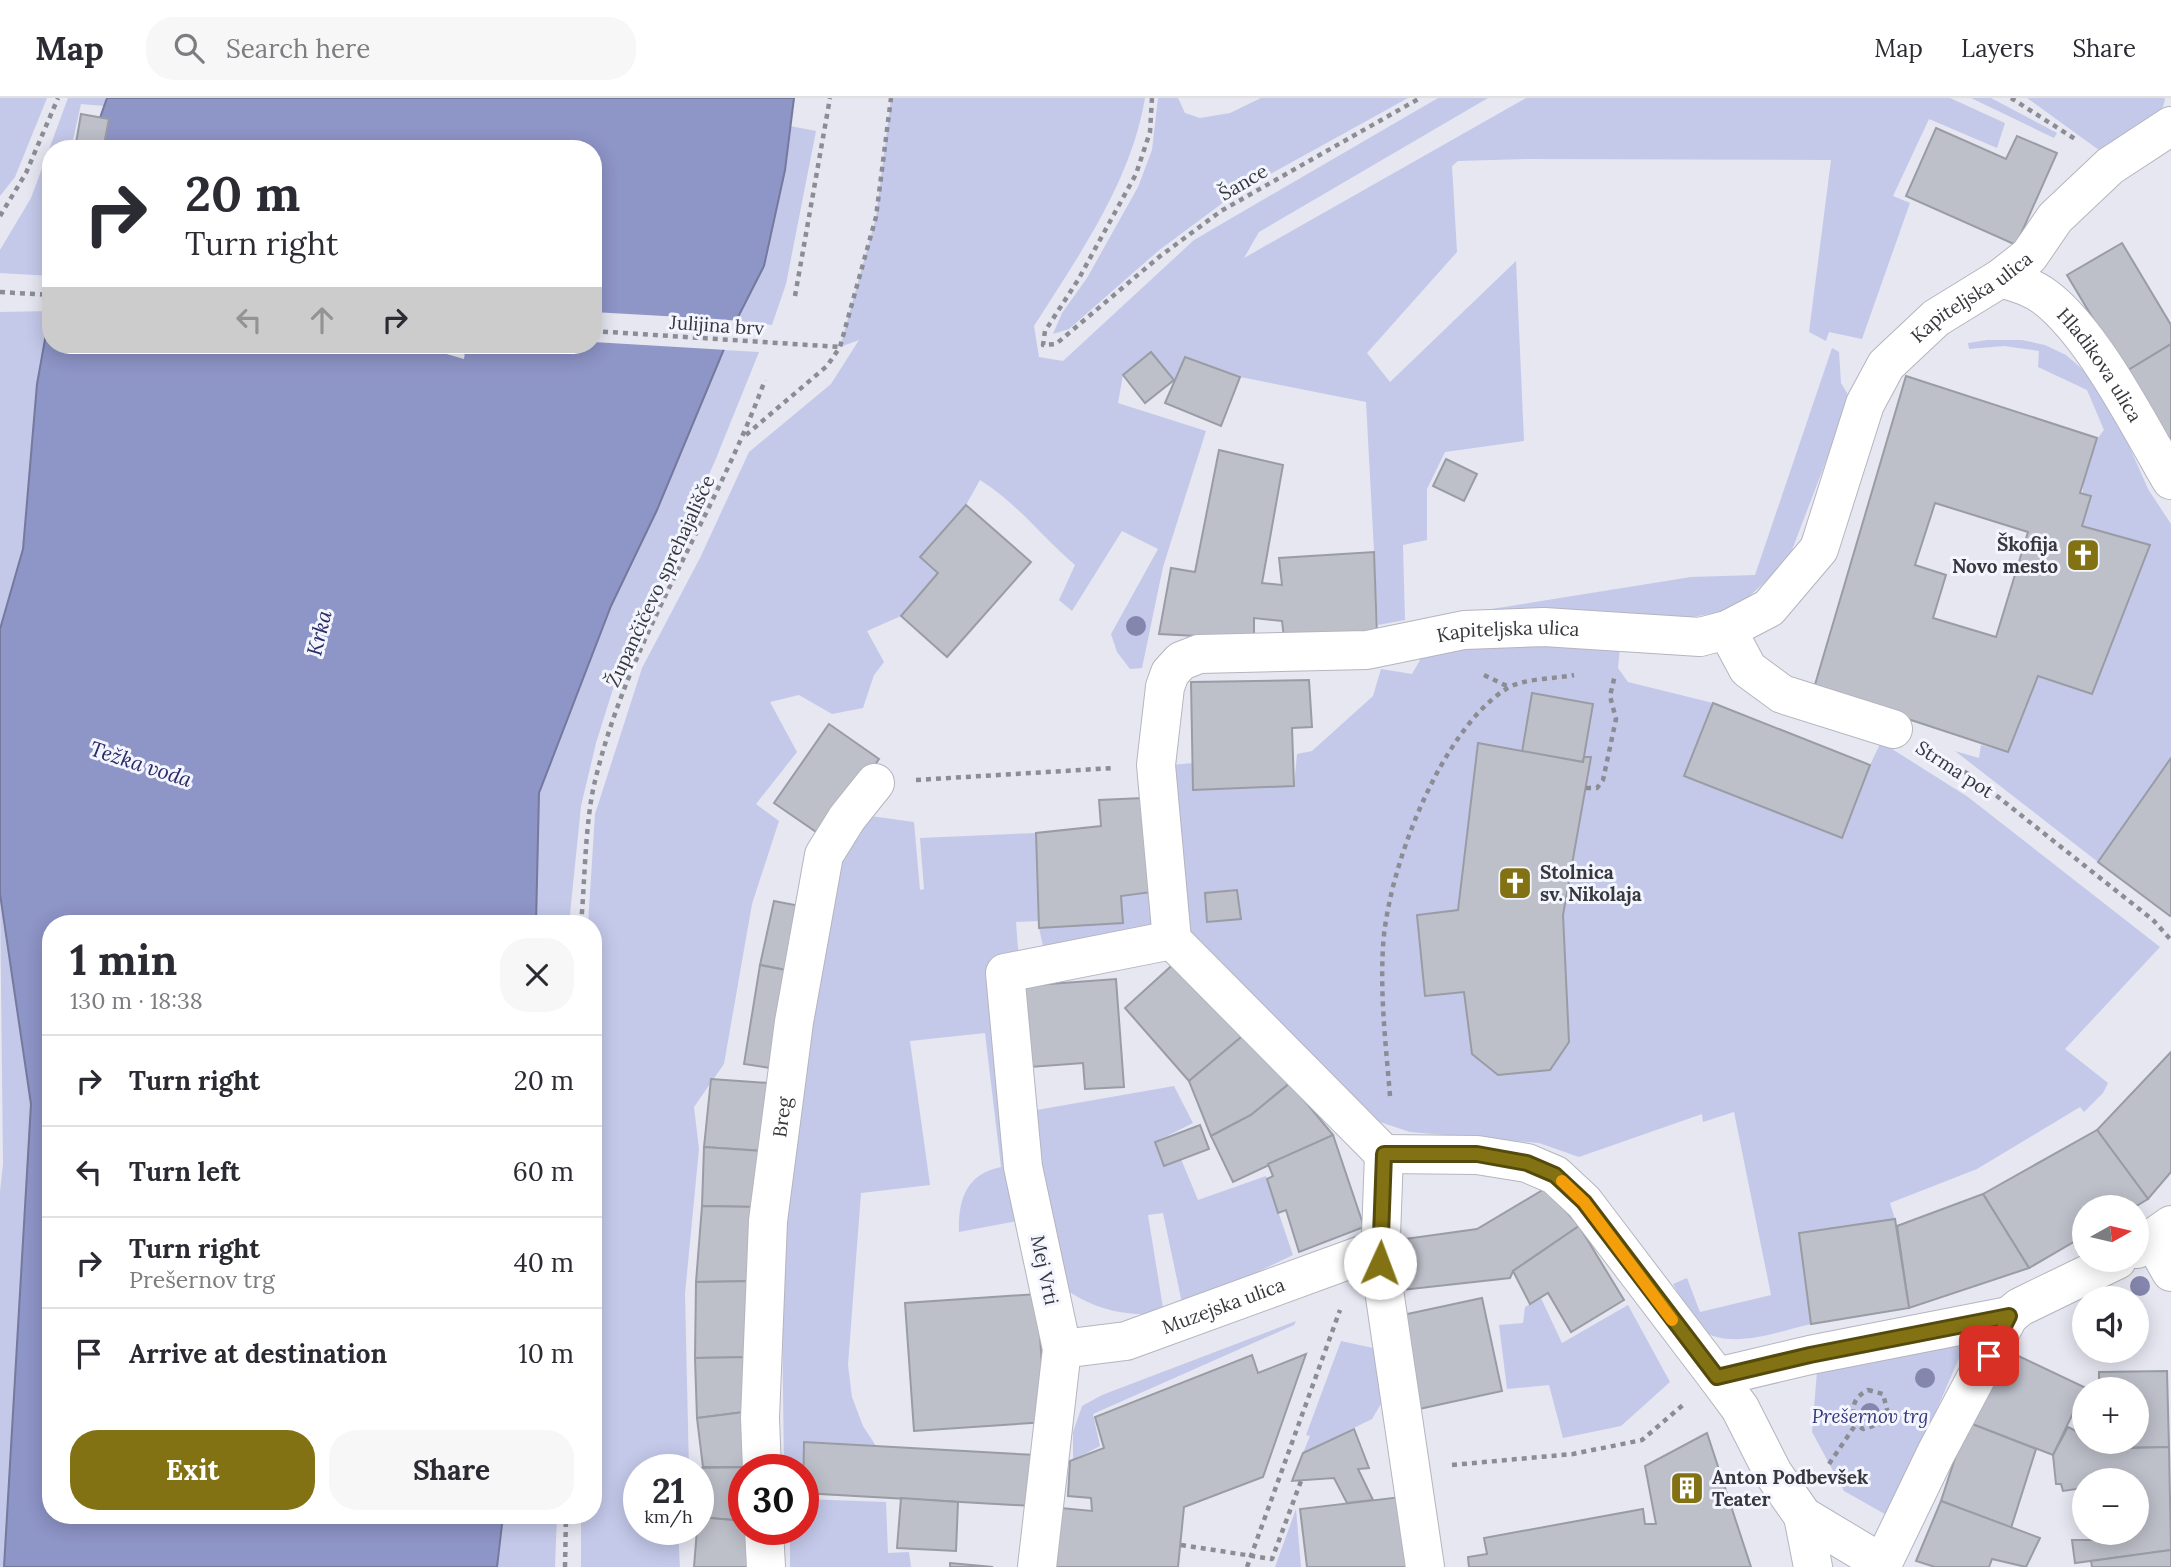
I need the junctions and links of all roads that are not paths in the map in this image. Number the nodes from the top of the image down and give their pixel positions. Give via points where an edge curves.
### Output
1 (2171, 126) edge
2 (2001, 278) junction
3 (2171, 480) edge
4 (1727, 630) junction
5 (1893, 729) road end
6 (875, 783) road end
7 (1172, 940) junction
8 (1384, 1154) junction
9 (2153, 1238) edge
10 (1370, 1259) junction
11 (2092, 1272) edge
12 (2171, 1272) edge
13 (2009, 1316) junction
14 (1062, 1349) junction
15 (1717, 1377) junction
16 (761, 1454) edge
17 (1803, 1516) junction
18 (765, 1545) edge
19 (1882, 1566) edge
20 (766, 1567) edge
21 (1037, 1567) edge
22 (1424, 1567) edge
23 (1813, 1567) edge

1 - 2 street, Kapiteljska ulica via 2110,166 2055,218 2029,256
2 - 3 street, Hladikova ulica via 2043,296 2072,323
2 - 4 street, Kapiteljska ulica via 1936,318 1886,365 1865,404 1819,548 1769,608
4 - 5 street via 1748,669 1783,694
4 - 7 street, Kapiteljska ulica via 1700,637 1544,627 1464,630 1367,650 1199,654 1181,662 1165,687 1156,765
6 - 16 street, Breg via 824,855 796,1010 768,1221
7 - 8 street
7 - 14 street, Mej Vrti via 1005,973 1023,1167
8 - 10 street
8 - 15 street via 1477,1154 1527,1163 1555,1175 1584,1202
9 - 12 street
10 - 14 street, Muzejska ulica via 1126,1341
10 - 22 street
11 - 13 street
13 - 15 street
13 - 19 street
14 - 21 street, Mej Vrti
15 - 17 street
17 - 19 street
17 - 23 street
18 - 20 street

